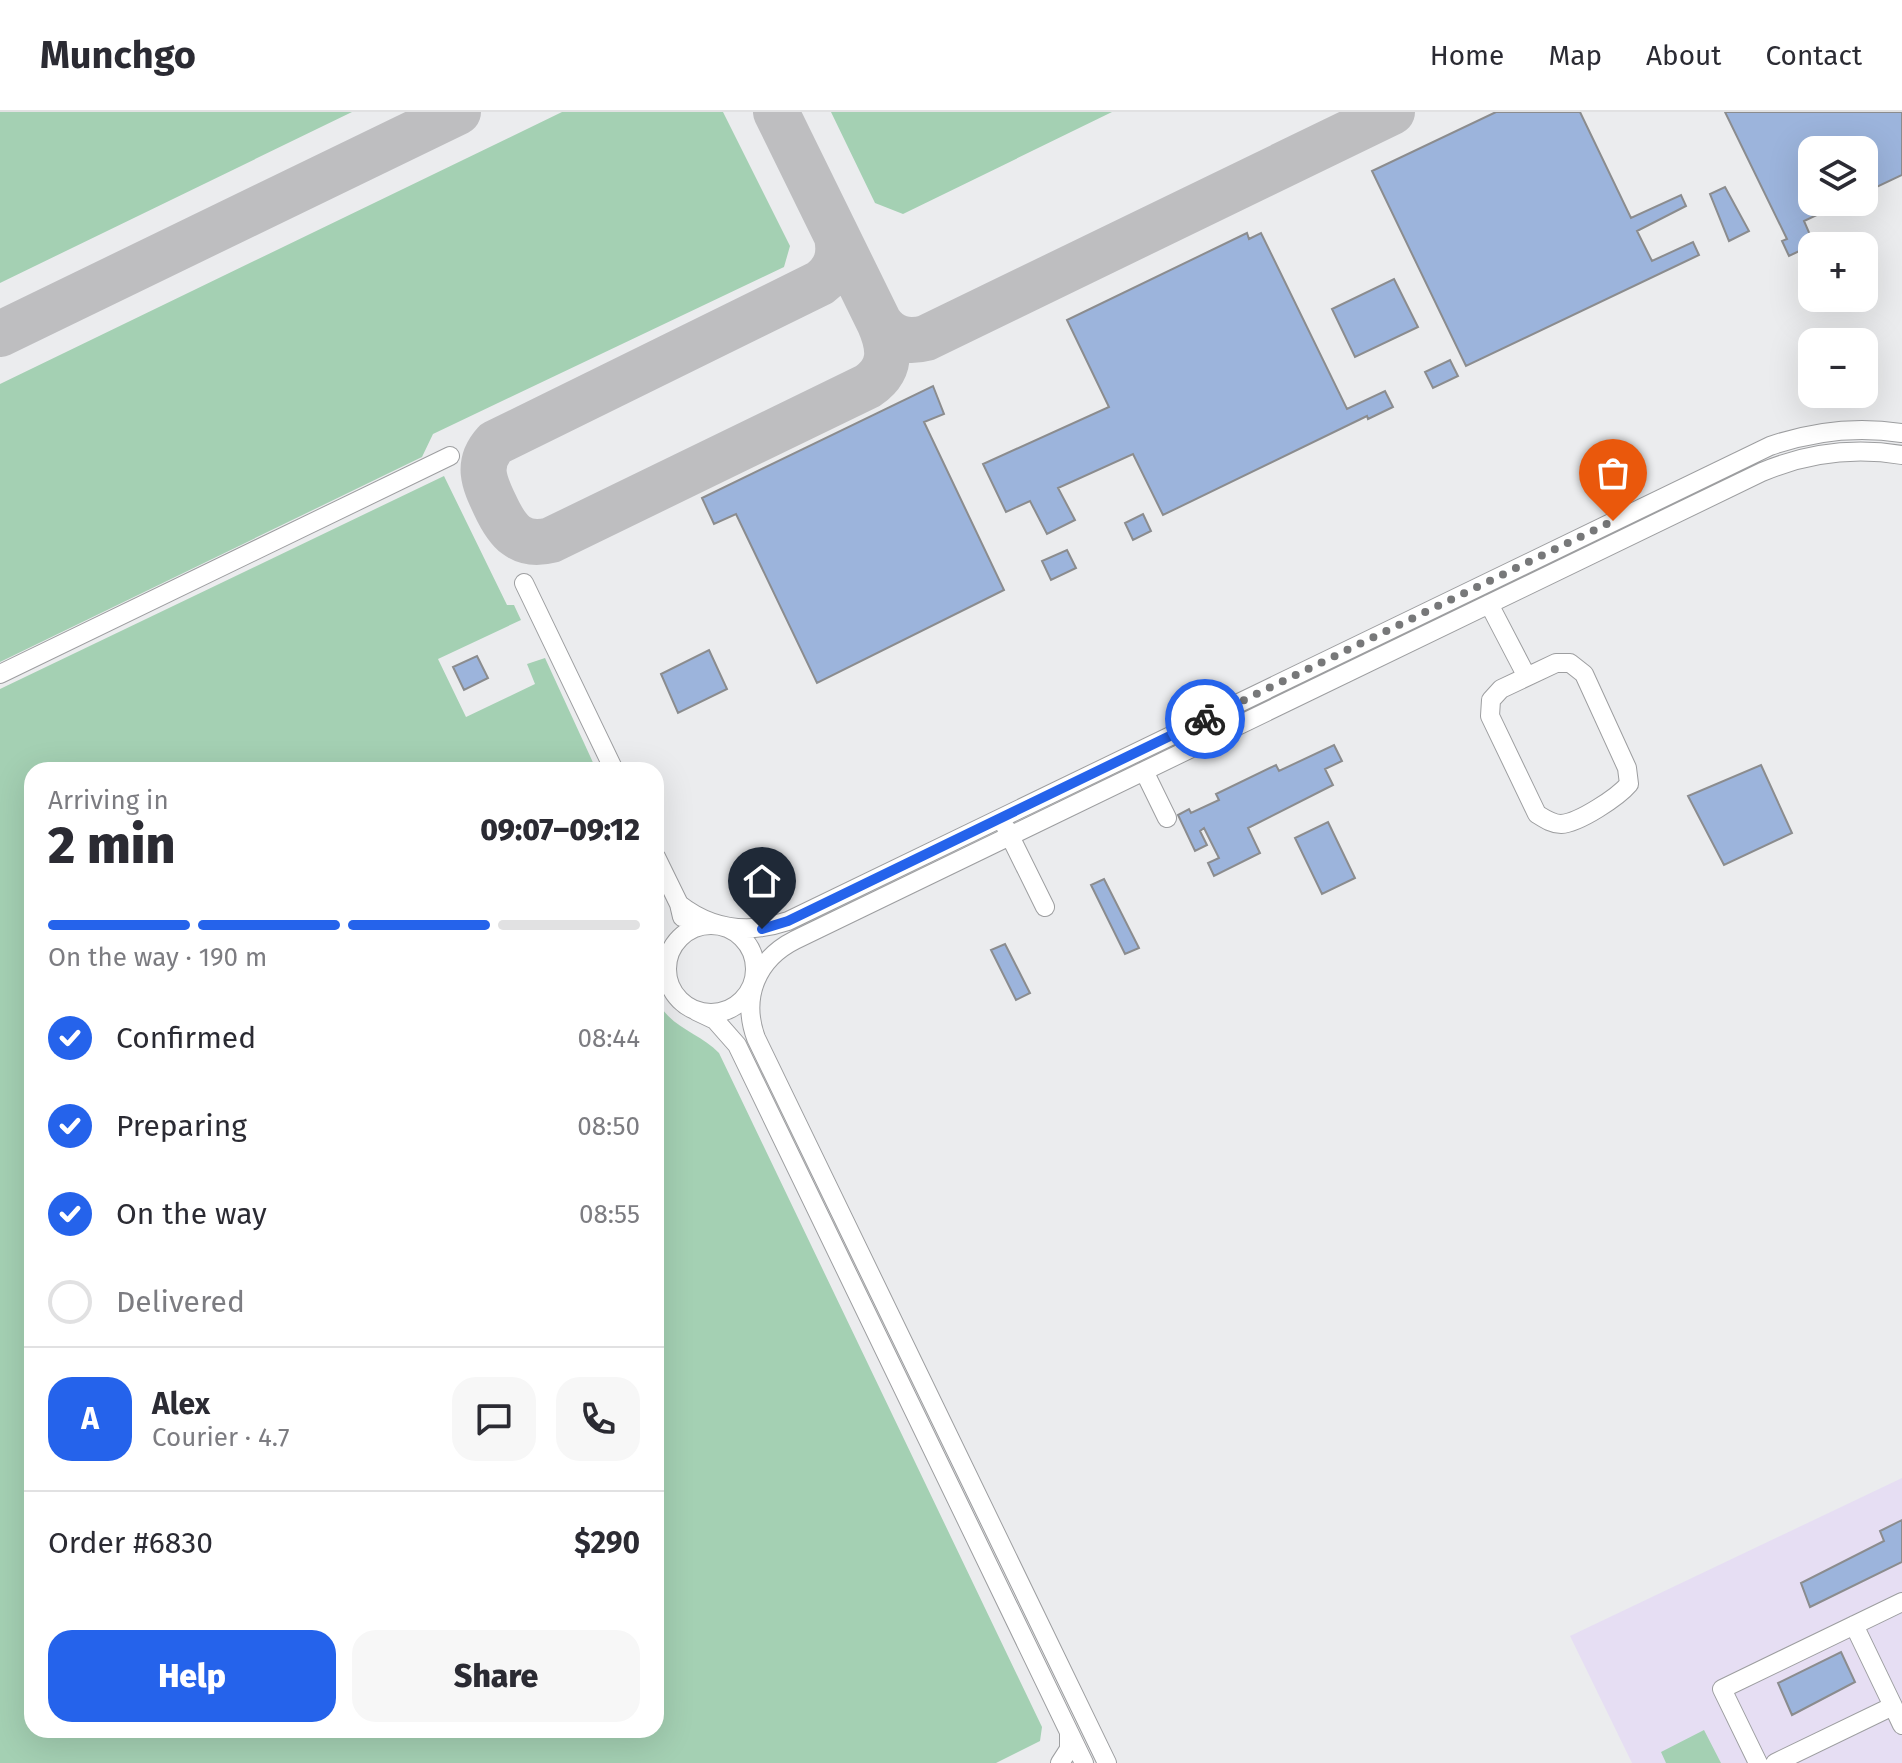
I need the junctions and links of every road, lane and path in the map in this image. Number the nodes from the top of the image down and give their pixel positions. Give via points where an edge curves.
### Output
1 (1902, 433) edge
2 (1902, 455) edge
3 (450, 456) dead end
4 (524, 583) dead end
5 (1489, 604) junction
6 (0, 674) edge
7 (1526, 675) junction
8 (610, 762) edge
9 (1144, 771) junction
10 (1001, 818) junction
11 (1167, 818) dead end
12 (1010, 836) junction
13 (664, 873) edge
14 (679, 904) junction
15 (1045, 907) dead end
16 (721, 926) junction
17 (672, 948) junction
18 (754, 982) junction
19 (696, 1011) junction
20 (1902, 1602) edge
21 (1854, 1625) junction
22 (1050, 1644) junction
23 (1031, 1653) junction
24 (1061, 1667) junction
25 (1042, 1676) junction
26 (1893, 1706) junction
27 (1902, 1725) edge
28 (1067, 1728) junction
29 (1060, 1763) edge
30 (1084, 1763) edge
31 (1107, 1763) edge
32 (1758, 1763) edge
33 (1775, 1763) edge

1 - 10 street via 1825,432 1770,446
2 - 5 street via 1846,451 1778,465
3 - 6 street
4 - 8 street
5 - 7 street
5 - 9 street
7 - 7 street via 1556,663 1570,663 1584,674 1627,768 1629,784 1618,797 1565,824 1537,814 1490,716 1491,700
9 - 11 street
9 - 12 street
10 - 12 street
10 - 16 street via 788,921 762,929
12 - 15 street
12 - 18 street via 784,945
13 - 14 street
14 - 16 street
14 - 17 street via 682,924
16 - 17 street via 688,932
16 - 18 street via 750,947
17 - 19 street via 669,980 679,999
18 - 19 street via 731,1009
18 - 22 street via 749,1004 756,1038
19 - 23 street via 715,1020 737,1045
20 - 21 street
21 - 26 street
21 - 32 street via 1722,1689
22 - 23 street via 1045,1658
22 - 24 street
23 - 25 street
24 - 25 street via 1047,1663
24 - 31 street
25 - 28 street
26 - 27 street
26 - 33 street
28 - 29 street via 1069,1749
28 - 30 street

